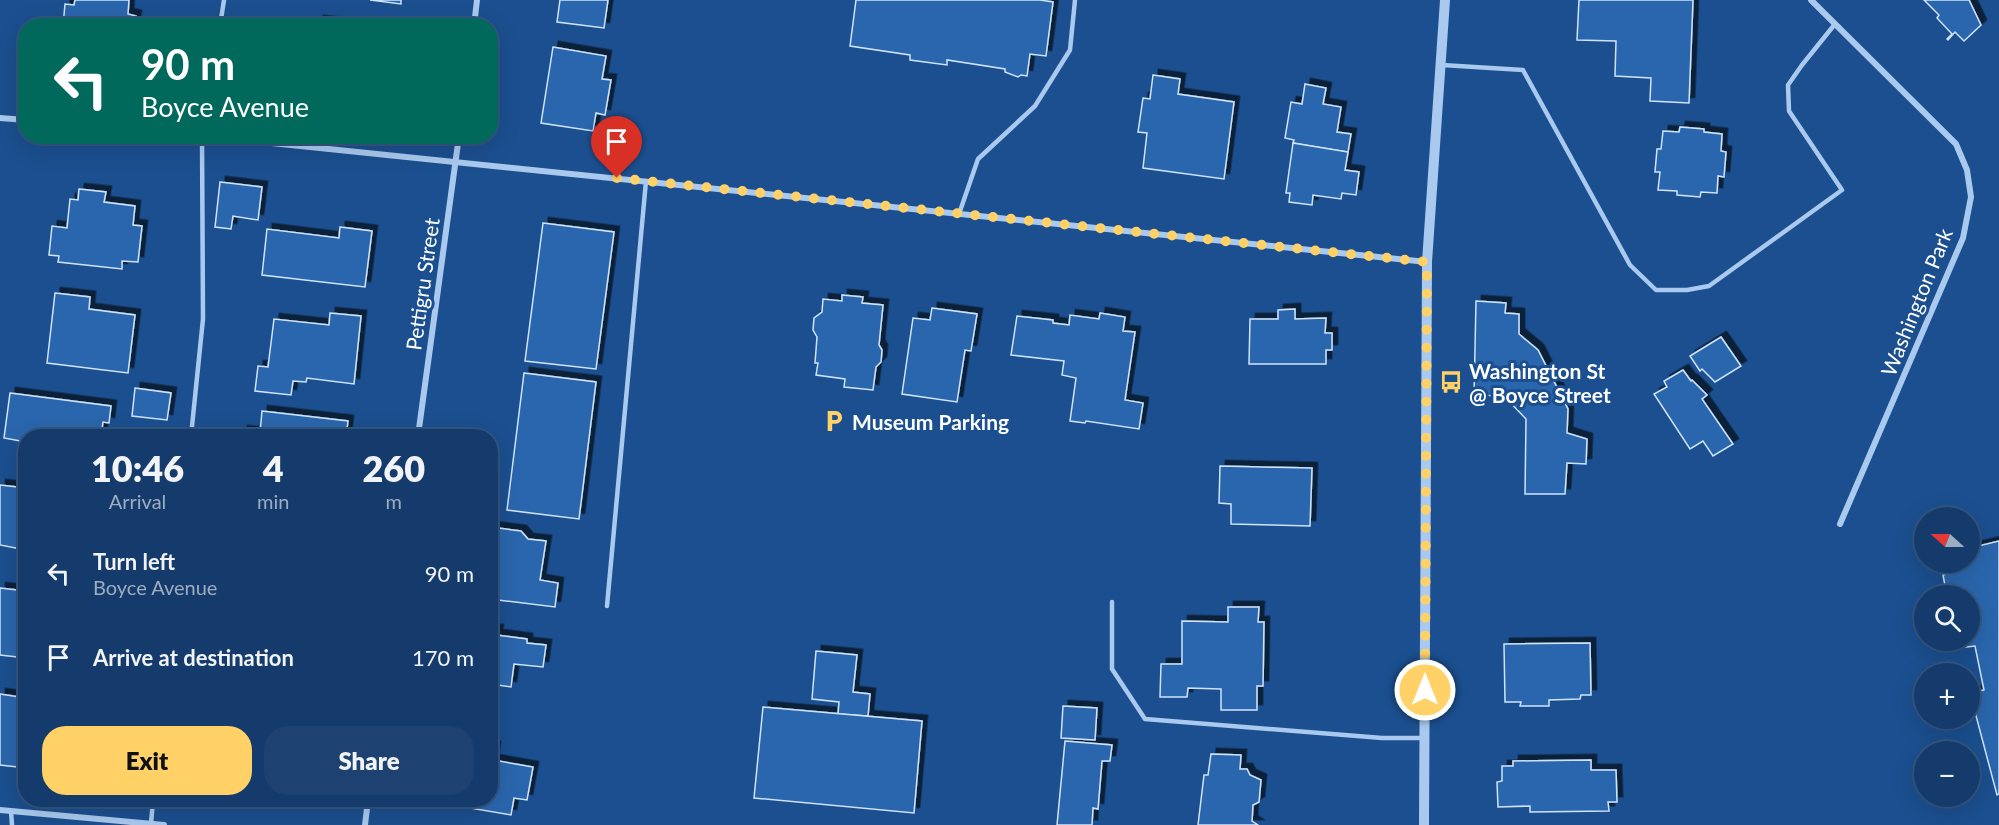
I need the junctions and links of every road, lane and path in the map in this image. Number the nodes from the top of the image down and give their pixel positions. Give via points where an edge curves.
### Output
1 (224, 0) edge
2 (477, 0) edge
3 (1075, 0) edge
4 (1445, 0) edge
5 (1811, 0) edge
6 (221, 18) edge
7 (475, 18) edge
8 (1835, 24) junction
9 (1442, 65) junction
10 (0, 118) edge
11 (18, 119) edge
12 (202, 144) edge
13 (277, 144) edge
14 (458, 144) edge
15 (456, 163) junction
16 (646, 181) junction
17 (959, 214) junction
18 (1427, 262) junction
19 (192, 429) edge
20 (419, 429) edge
21 (1840, 524) dead end
22 (1112, 602) dead end
23 (608, 606) dead end
24 (1424, 738) junction
25 (152, 807) edge
26 (367, 807) edge
27 (0, 810) edge
28 (11, 812) junction
29 (151, 824) edge
30 (12, 825) edge
31 (164, 825) edge
32 (365, 825) edge
33 (1424, 825) edge

1 - 6 lane
2 - 7 street
3 - 17 lane via 1070,50 1035,106 978,159
4 - 9 street
5 - 8 street, Washington Park
8 - 9 lane via 1788,85 1789,111 1842,190 1709,286 1687,290 1656,290 1630,265 1523,70
8 - 21 street, Washington Park via 1956,144 1967,170 1971,197 1963,238
9 - 18 street
10 - 11 street
12 - 19 lane via 203,320
13 - 15 street
14 - 15 street, Pettigru Street
15 - 16 street
15 - 20 street, Pettigru Street
16 - 17 street
16 - 23 lane
17 - 18 street
18 - 24 street
22 - 24 lane via 1112,669 1145,719
24 - 33 street
25 - 29 lane
26 - 32 street
27 - 28 street
28 - 29 street
28 - 30 lane
29 - 31 street

